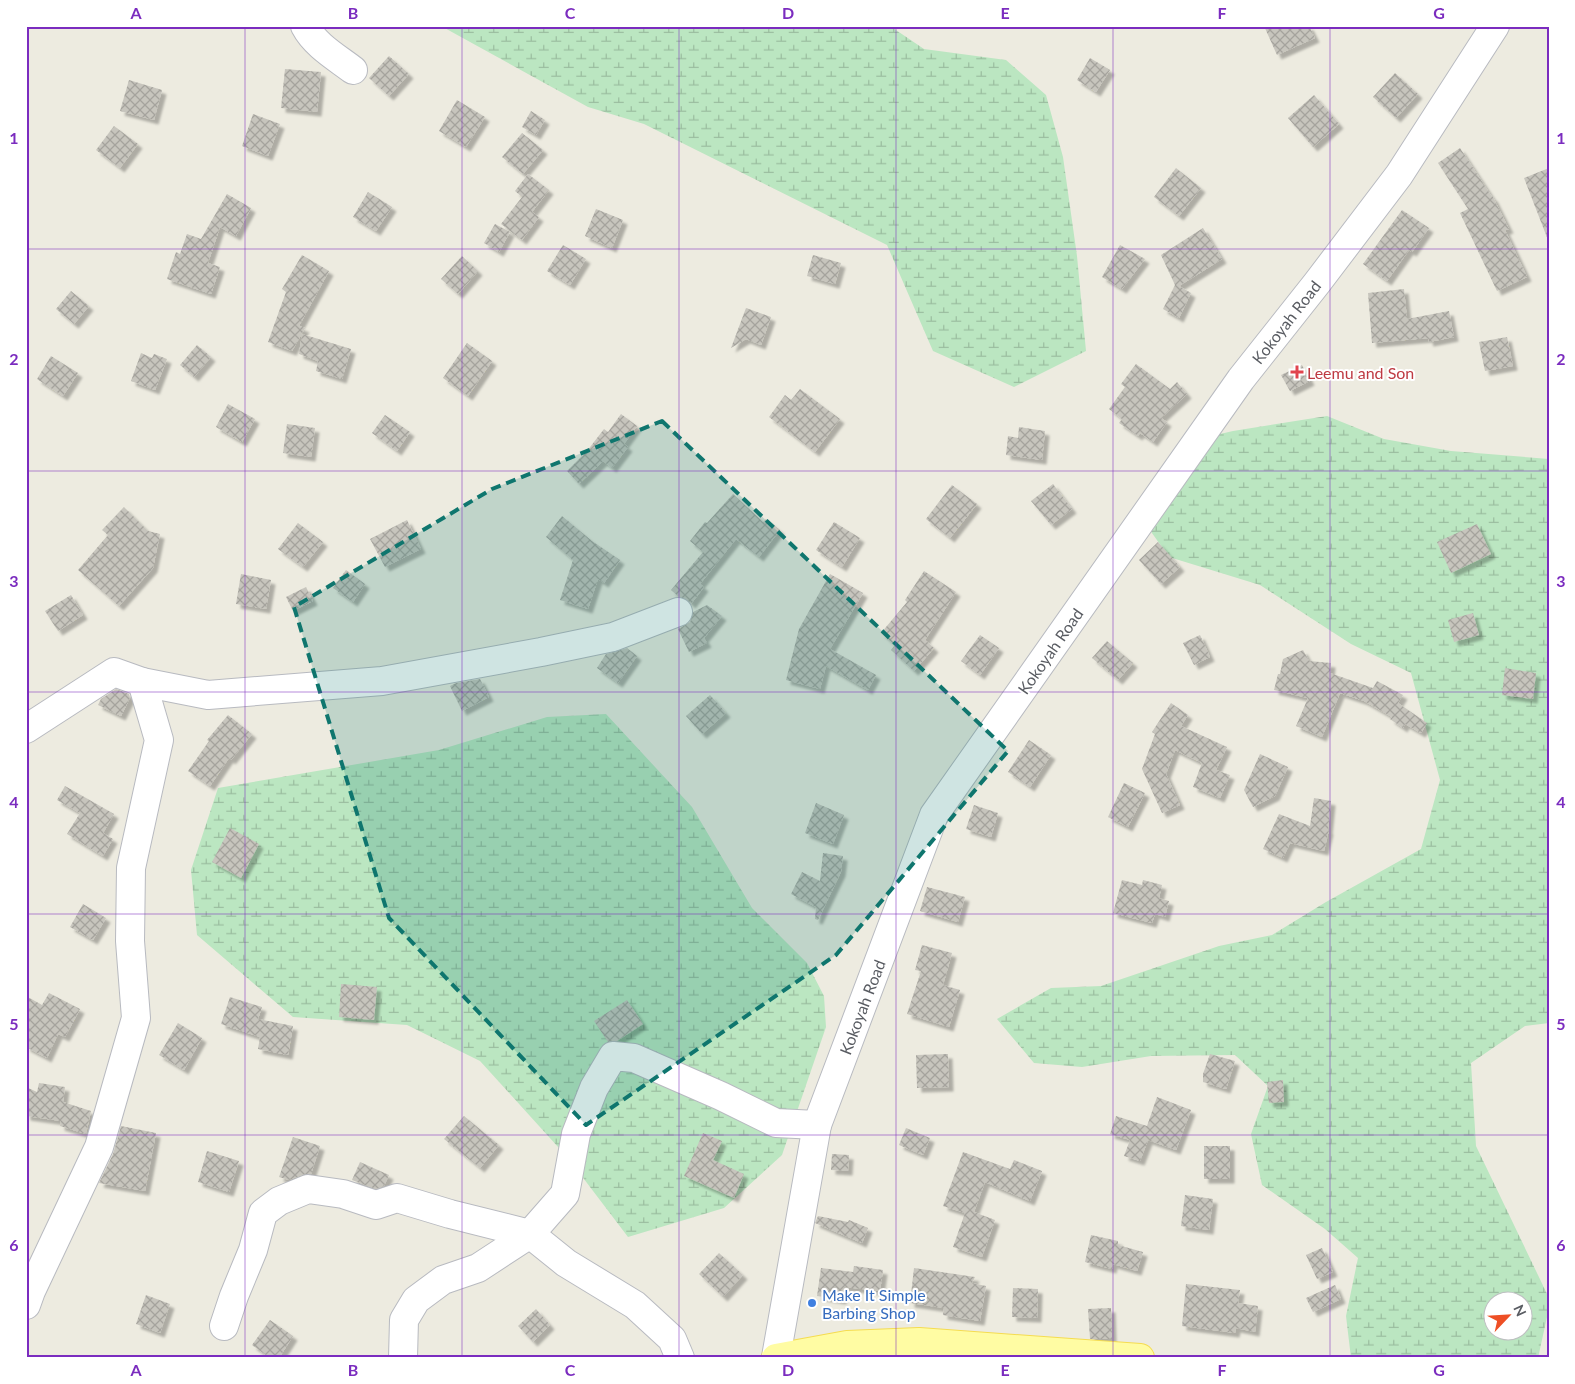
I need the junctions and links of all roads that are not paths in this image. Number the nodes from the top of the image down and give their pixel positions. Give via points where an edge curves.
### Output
1 (305, 26) edge
2 (1495, 26) edge
3 (353, 70) dead end
4 (678, 612) dead end
5 (142, 682) junction
6 (26, 729) edge
7 (817, 1125) junction
8 (530, 1234) junction
9 (26, 1305) edge
10 (224, 1326) dead end
11 (891, 1350) edge
12 (776, 1357) edge
13 (403, 1358) edge
14 (680, 1358) edge
15 (1140, 1358) edge

1 - 3 street via 326,50
2 - 7 street, Kokoyah Road via 1399,175 1241,379 934,815
4 - 5 street via 613,636 382,681 208,695
5 - 6 street via 114,672
5 - 9 street via 159,740 131,868 130,941 136,1018 99,1147
7 - 8 street via 776,1122 634,1058 613,1056 594,1088 576,1134 564,1194
7 - 12 street, Kokoyah Road
8 - 10 street via 397,1198 376,1205 343,1194 308,1189 279,1201 263,1213 253,1250
8 - 13 street via 478,1268 443,1280 416,1300 404,1320
8 - 14 street via 566,1263 635,1306 672,1339
11 - 12 main road via 847,1345
11 - 15 main road via 919,1342

